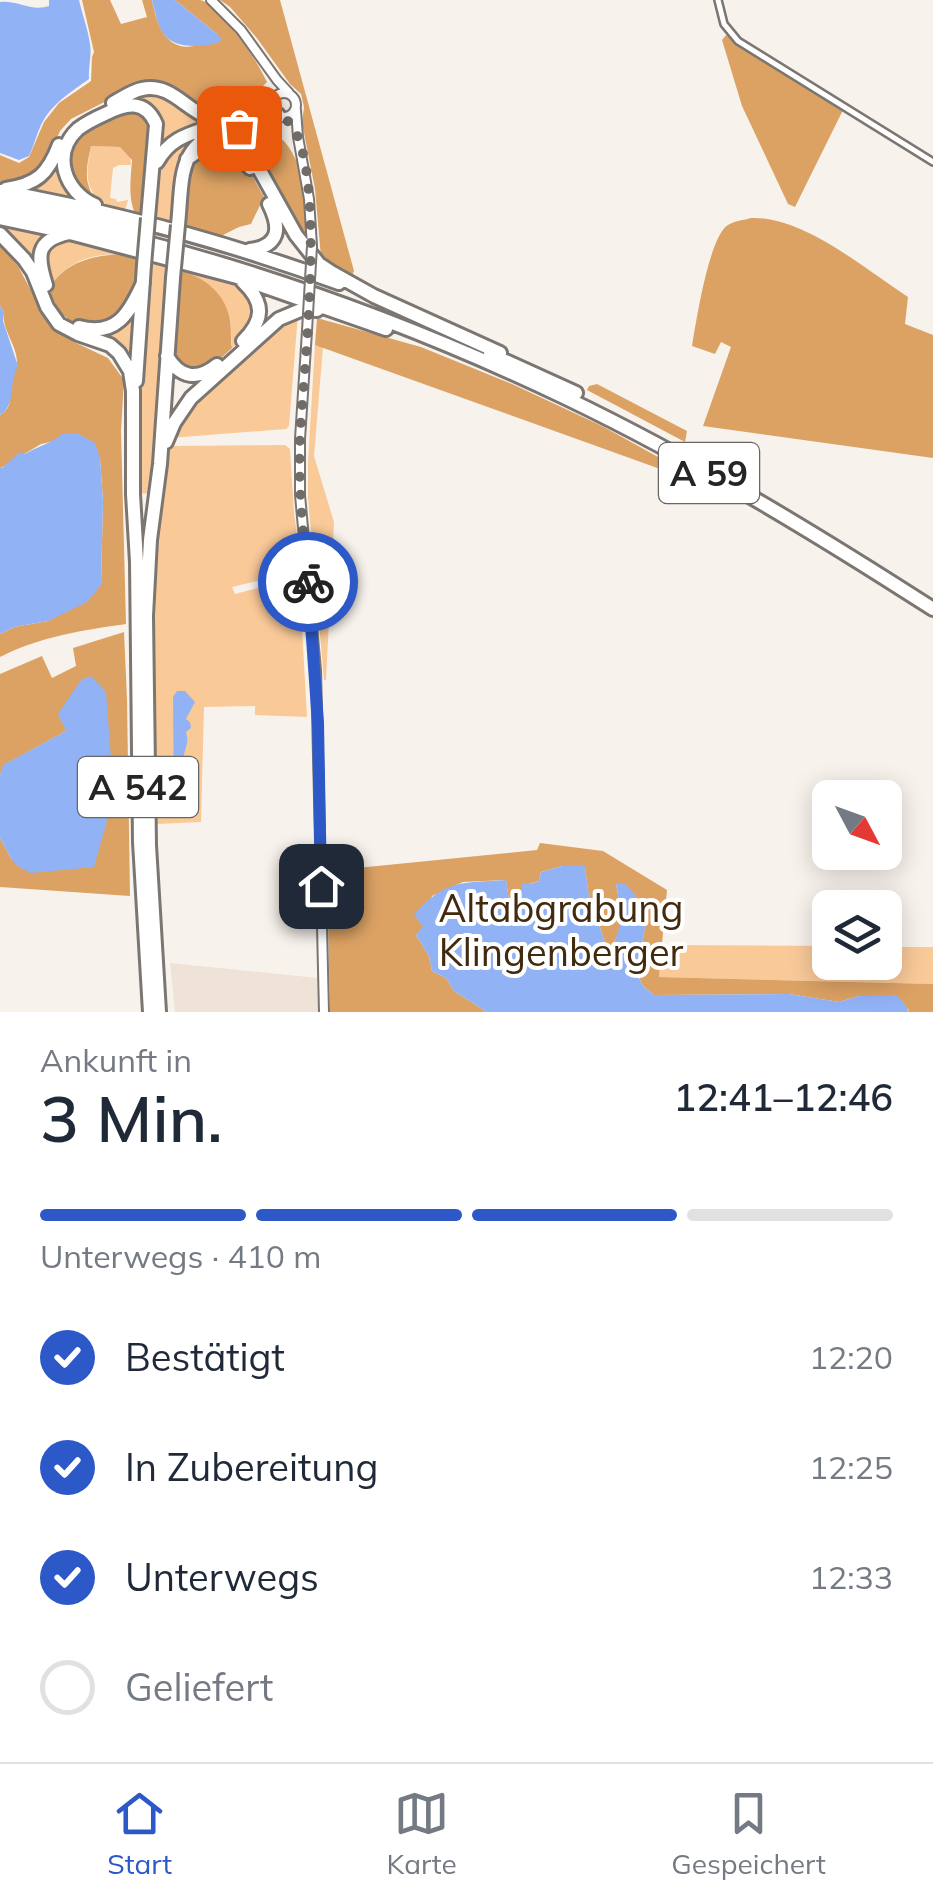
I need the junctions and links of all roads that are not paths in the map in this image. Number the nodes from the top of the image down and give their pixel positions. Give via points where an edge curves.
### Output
1 (212, 0) edge
2 (718, 0) edge
3 (270, 70) junction
4 (289, 93) junction
5 (277, 108) junction
6 (296, 110) junction
7 (241, 120) junction
8 (298, 136) junction
9 (187, 159) junction
10 (933, 162) edge
11 (153, 174) junction
12 (0, 191) edge
13 (0, 200) edge
14 (0, 209) edge
15 (122, 216) junction
16 (0, 218) edge
17 (70, 233) junction
18 (0, 234) edge
19 (241, 250) junction
20 (238, 278) junction
21 (143, 284) junction
22 (374, 296) junction
23 (355, 318) junction
24 (167, 356) junction
25 (474, 356) junction
26 (519, 366) junction
27 (133, 418) junction
28 (160, 464) junction
29 (933, 599) edge
30 (933, 610) edge
31 (150, 1012) edge
32 (159, 1012) edge
33 (324, 1012) edge

1 - 3 main road
2 - 10 street via 724,24 738,41
3 - 4 main road
3 - 5 main road
4 - 5 main road via 279,94
4 - 6 main road
5 - 6 main road via 290,115
5 - 7 highway
5 - 8 main road
6 - 8 main road
7 - 9 highway via 207,136
7 - 11 highway via 178,137
7 - 12 highway via 212,118 164,90 140,90 75,124 40,178
7 - 22 highway via 244,142 305,248 330,272
8 - 33 main road, bridge via 312,246 300,495 318,705
9 - 19 highway via 217,144 235,150 249,166 277,227 268,245
9 - 24 highway, A 542, bridge
11 - 15 highway via 156,124 138,104 118,107 72,137 63,159 71,187
11 - 21 highway, A 542, bridge
12 - 15 highway
13 - 26 highway, A 59 via 253,264
14 - 25 highway, A 59 via 252,273
15 - 19 highway
16 - 17 highway
17 - 20 highway
17 - 21 highway via 48,241 40,258 50,298 66,320 86,329 111,326 130,310
18 - 27 highway via 33,272 59,324 110,345 126,363
19 - 22 highway
20 - 23 highway
20 - 24 highway via 258,302 248,336 203,374 183,374
21 - 27 highway, A 542
22 - 26 highway
23 - 25 highway
23 - 28 highway via 304,309 279,319 192,398
24 - 28 highway, A 542
25 - 30 highway, A 59 via 706,471
26 - 29 highway, A 59 via 710,463
27 - 31 highway, A 542 via 138,784
28 - 32 highway, A 542 via 146,616

